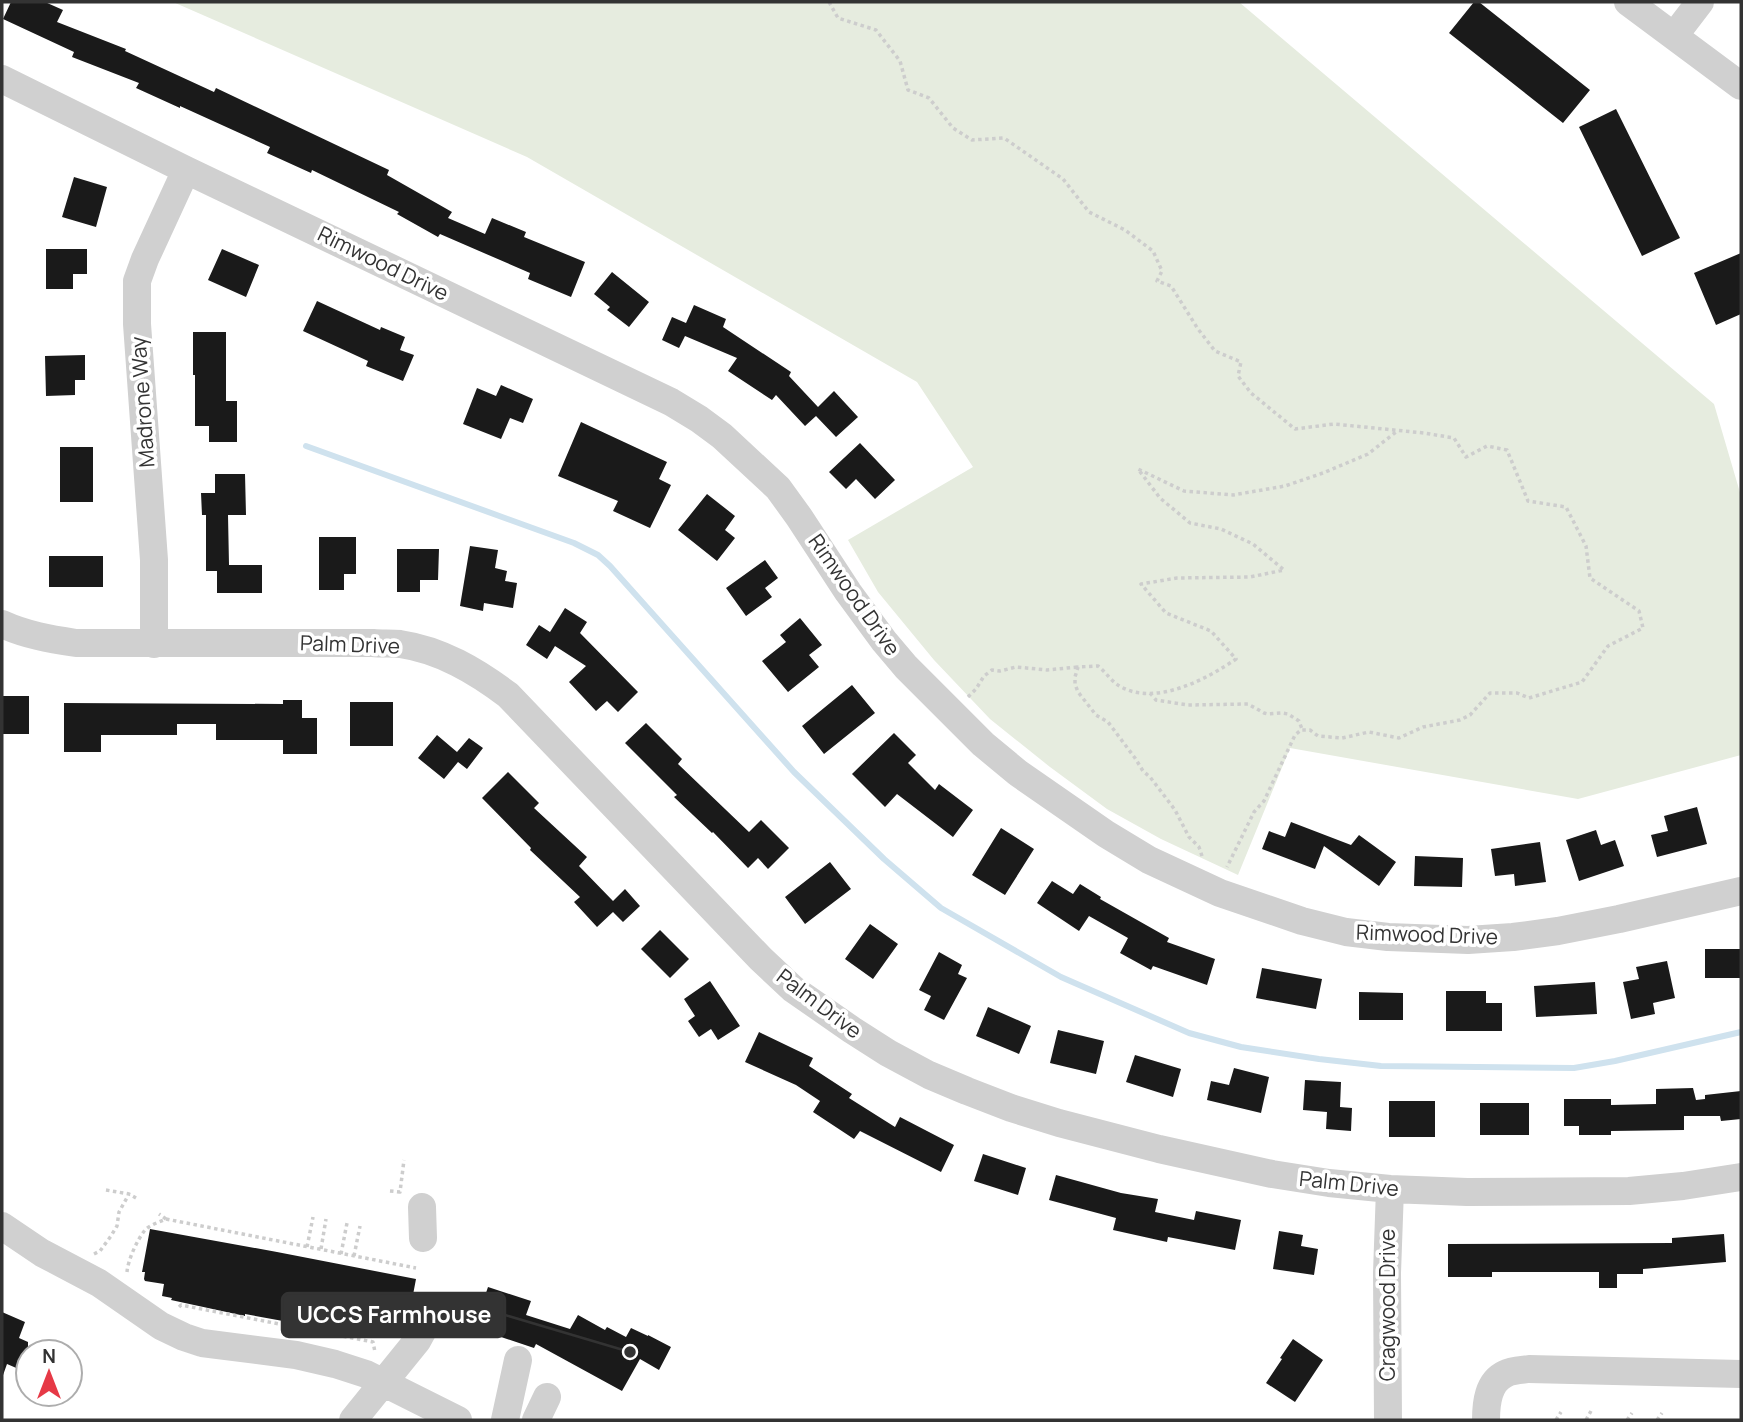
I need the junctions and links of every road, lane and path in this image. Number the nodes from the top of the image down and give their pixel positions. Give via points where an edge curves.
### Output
1 (829, 2) edge
2 (1628, 2) edge
3 (1700, 2) edge
4 (1674, 36) junction
5 (2, 79) edge
6 (1741, 86) edge
7 (186, 170) junction
8 (1397, 431) junction
9 (2, 624) edge
10 (154, 644) junction
11 (1078, 667) junction
12 (1150, 693) junction
13 (968, 697) dead end
14 (1302, 729) junction
15 (1202, 856) dead end
16 (1227, 867) dead end
17 (1741, 891) edge
18 (404, 1160) dead end
19 (1741, 1177) edge
20 (106, 1189) dead end
21 (1390, 1189) junction
22 (390, 1191) dead end
23 (130, 1194) junction
24 (135, 1198) dead end
25 (422, 1207) dead end
26 (159, 1214) dead end
27 (313, 1217) dead end
28 (166, 1219) junction
29 (326, 1219) dead end
30 (347, 1223) dead end
31 (2, 1226) edge
32 (360, 1226) dead end
33 (423, 1238) dead end
34 (306, 1247) junction
35 (321, 1250) junction
36 (341, 1254) junction
37 (91, 1255) dead end
38 (354, 1256) junction
39 (415, 1268) dead end
40 (127, 1276) dead end
41 (174, 1311) dead end
42 (426, 1316) dead end
43 (376, 1352) dead end
44 (518, 1360) dead end
45 (1741, 1374) edge
46 (384, 1383) junction
47 (1561, 1412) dead end
48 (1591, 1412) dead end
49 (1632, 1413) dead end
50 (1662, 1413) dead end
51 (353, 1420) edge
52 (458, 1420) edge
53 (505, 1420) edge
54 (1388, 1420) edge
55 (1486, 1420) edge
56 (1556, 1420) edge
57 (1586, 1420) edge
58 (1627, 1420) edge
59 (1657, 1420) edge

1 - 8 path via 838,18 876,30 900,61 908,90 929,98 953,128 972,140 1004,138 1063,180 1089,212 1125,229 1153,251 1163,271 1157,281 1171,286 1215,351 1241,362 1238,376 1251,393 1295,429 1334,424
2 - 4 street
3 - 4 street
4 - 6 street
5 - 7 street, Rimwood Drive
7 - 10 street, Madrone Way via 137,281 154,560
7 - 17 street, Rimwood Drive via 699,419 778,488 884,641 983,744 1105,834 1149,860 1267,909 1346,932 1388,937 1513,937
8 - 12 path via 1368,454 1323,473 1285,486 1233,495 1184,491 1138,469 1160,498 1190,523 1222,529 1253,544 1284,570 1250,577 1177,578 1141,584 1166,613 1211,631 1236,659 1192,685
8 - 14 path via 1454,438 1466,457 1487,446 1507,450 1528,501 1566,508 1587,546 1590,578 1639,611 1643,628 1608,646 1582,682 1529,698 1490,693 1460,720 1399,737 1369,732 1342,738
9 - 10 street, Palm Drive via 45,639
10 - 21 street, Palm Drive via 373,643 428,651 457,662 508,695 793,989 888,1053 967,1091 1059,1123 1272,1174
11 - 12 path via 1098,666 1122,688
11 - 13 path via 992,670
11 - 15 path via 1078,692 1096,715 1108,722 1163,794
12 - 14 path via 1156,700 1188,705 1248,704 1264,713 1288,714
14 - 16 path
18 - 22 path via 400,1192
19 - 21 street, Palm Drive via 1629,1191
20 - 23 path
21 - 54 street, Cragwood Drive
23 - 24 path
23 - 37 path via 111,1236
25 - 33 street
26 - 28 path
27 - 34 path
28 - 34 path
28 - 40 path via 146,1228 128,1263
29 - 35 path
30 - 36 path
31 - 46 street via 184,1338 296,1355
32 - 38 path
34 - 35 path
35 - 36 path
36 - 38 path
38 - 39 path
41 - 43 path via 181,1306 373,1342
42 - 46 street via 417,1341
44 - 53 street
45 - 55 street via 1515,1371 1504,1374 1490,1389
46 - 51 street
46 - 52 street
47 - 56 path
48 - 57 path
49 - 58 path
50 - 59 path

